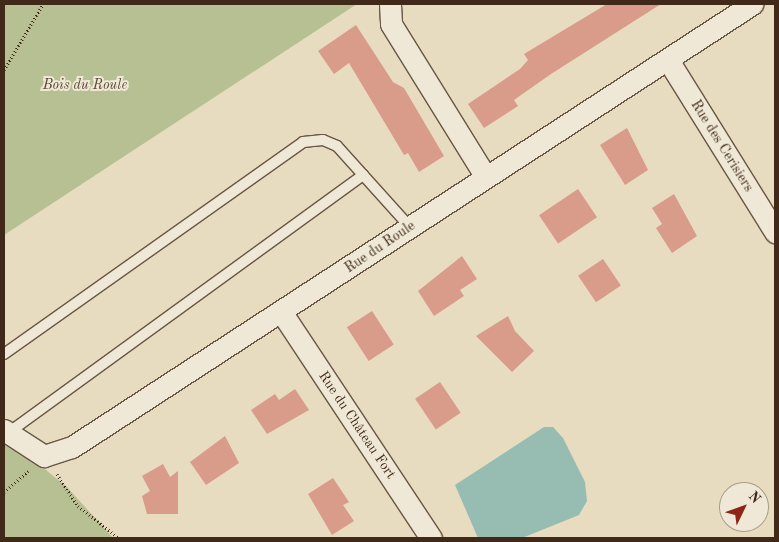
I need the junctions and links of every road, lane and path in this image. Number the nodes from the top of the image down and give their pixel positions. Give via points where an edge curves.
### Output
1 (43, 4) edge
2 (390, 4) edge
3 (752, 4) edge
4 (668, 60) junction
5 (4, 70) edge
6 (364, 175) junction
7 (486, 177) junction
8 (410, 227) junction
9 (775, 232) edge
10 (282, 313) junction
11 (4, 354) edge
12 (6, 432) edge
13 (44, 456) junction
14 (4, 492) edge
15 (119, 538) edge
16 (431, 538) edge

1 - 5 path
2 - 7 street via 391,24
3 - 4 street, Rue du Roule
4 - 7 street, Rue du Roule
4 - 9 street, Rue des Cerisiers
6 - 8 lane
6 - 11 lane via 338,146 323,140 303,142
6 - 12 lane
7 - 8 street, Rue du Roule
8 - 10 street, Rue du Roule
10 - 13 street, Rue du Roule via 72,447
10 - 16 street, Rue du Château Fort
12 - 13 street
13 - 14 path
13 - 15 path via 78,506

